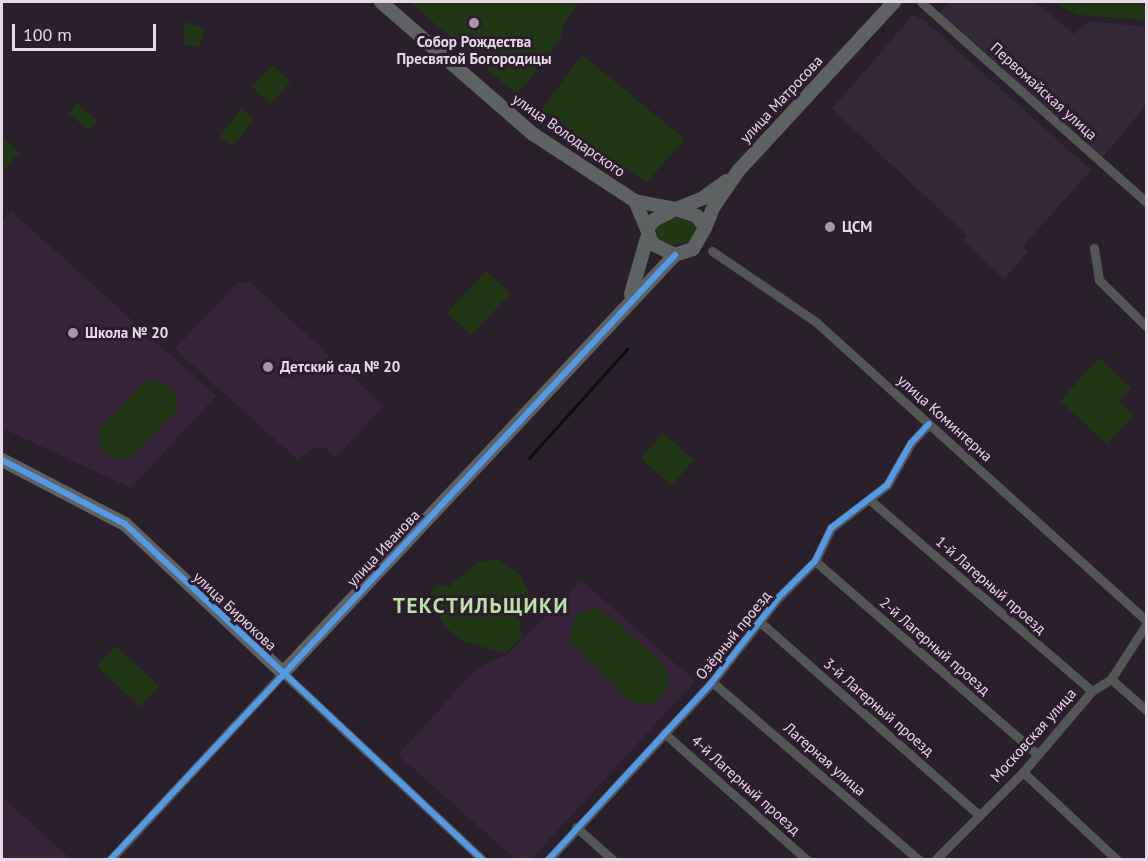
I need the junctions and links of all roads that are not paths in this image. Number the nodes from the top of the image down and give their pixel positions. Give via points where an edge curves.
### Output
1 (381, 2) edge
2 (894, 2) edge
3 (921, 2) edge
4 (736, 174) junction
5 (634, 201) junction
6 (1146, 202) edge
7 (676, 209) junction
8 (705, 228) junction
9 (647, 234) junction
10 (1094, 248) dead end
11 (712, 251) junction
12 (680, 254) junction
13 (619, 314) junction
14 (1146, 326) edge
15 (929, 424) junction
16 (2, 460) edge
17 (870, 500) junction
18 (815, 561) junction
19 (1146, 620) edge
20 (760, 622) junction
21 (1146, 625) edge
22 (283, 673) junction
23 (1111, 679) junction
24 (712, 682) junction
25 (1092, 692) junction
26 (1146, 710) edge
27 (664, 733) junction
28 (1036, 753) junction
29 (1023, 772) junction
30 (979, 815) junction
31 (576, 827) junction
32 (110, 860) edge
33 (483, 860) edge
34 (548, 860) edge
35 (613, 860) edge
36 (807, 860) edge
37 (919, 860) edge
38 (935, 860) edge
39 (1117, 860) edge

1 - 5 street, улица Володарского via 533,134
2 - 4 street, улица Матросова
3 - 6 street, Первомайская улица
4 - 7 street via 703,198
4 - 8 street, улица Матросова via 714,206
5 - 7 street
5 - 9 street
7 - 8 street via 697,216
7 - 9 street via 654,219
8 - 11 street
8 - 12 street via 700,243
9 - 12 street via 658,249
9 - 13 street via 637,285
10 - 14 street via 1099,280
11 - 12 street
11 - 15 street, улица Коминтерна via 816,322
12 - 13 street, улица Иванова
13 - 22 street, улица Иванова
15 - 17 street, Озёрный проезд via 912,443 887,485
15 - 19 street, улица Коминтерна
16 - 22 street, улица Бирюкова via 125,524
17 - 18 street, Озёрный проезд via 831,528
17 - 25 street, 1-й Лагерный проезд
18 - 20 street, Озёрный проезд via 778,597
18 - 28 street, 2-й Лагерный проезд
20 - 24 street, Озёрный проезд
20 - 30 street, 3-й Лагерный проезд
21 - 23 street, Московская улица
22 - 32 street, улица Иванова
22 - 33 street, улица Бирюкова
23 - 25 street, Московская улица
23 - 26 street
24 - 27 street, Озёрный проезд
24 - 37 street, Лагерная улица
25 - 28 street, Московская улица
27 - 31 street, Озёрный проезд
27 - 36 street, 4-й Лагерный проезд
28 - 29 street, Московская улица
29 - 30 street, Московская улица
29 - 39 street
30 - 38 street, Московская улица
31 - 34 street, Озёрный проезд
31 - 35 street

